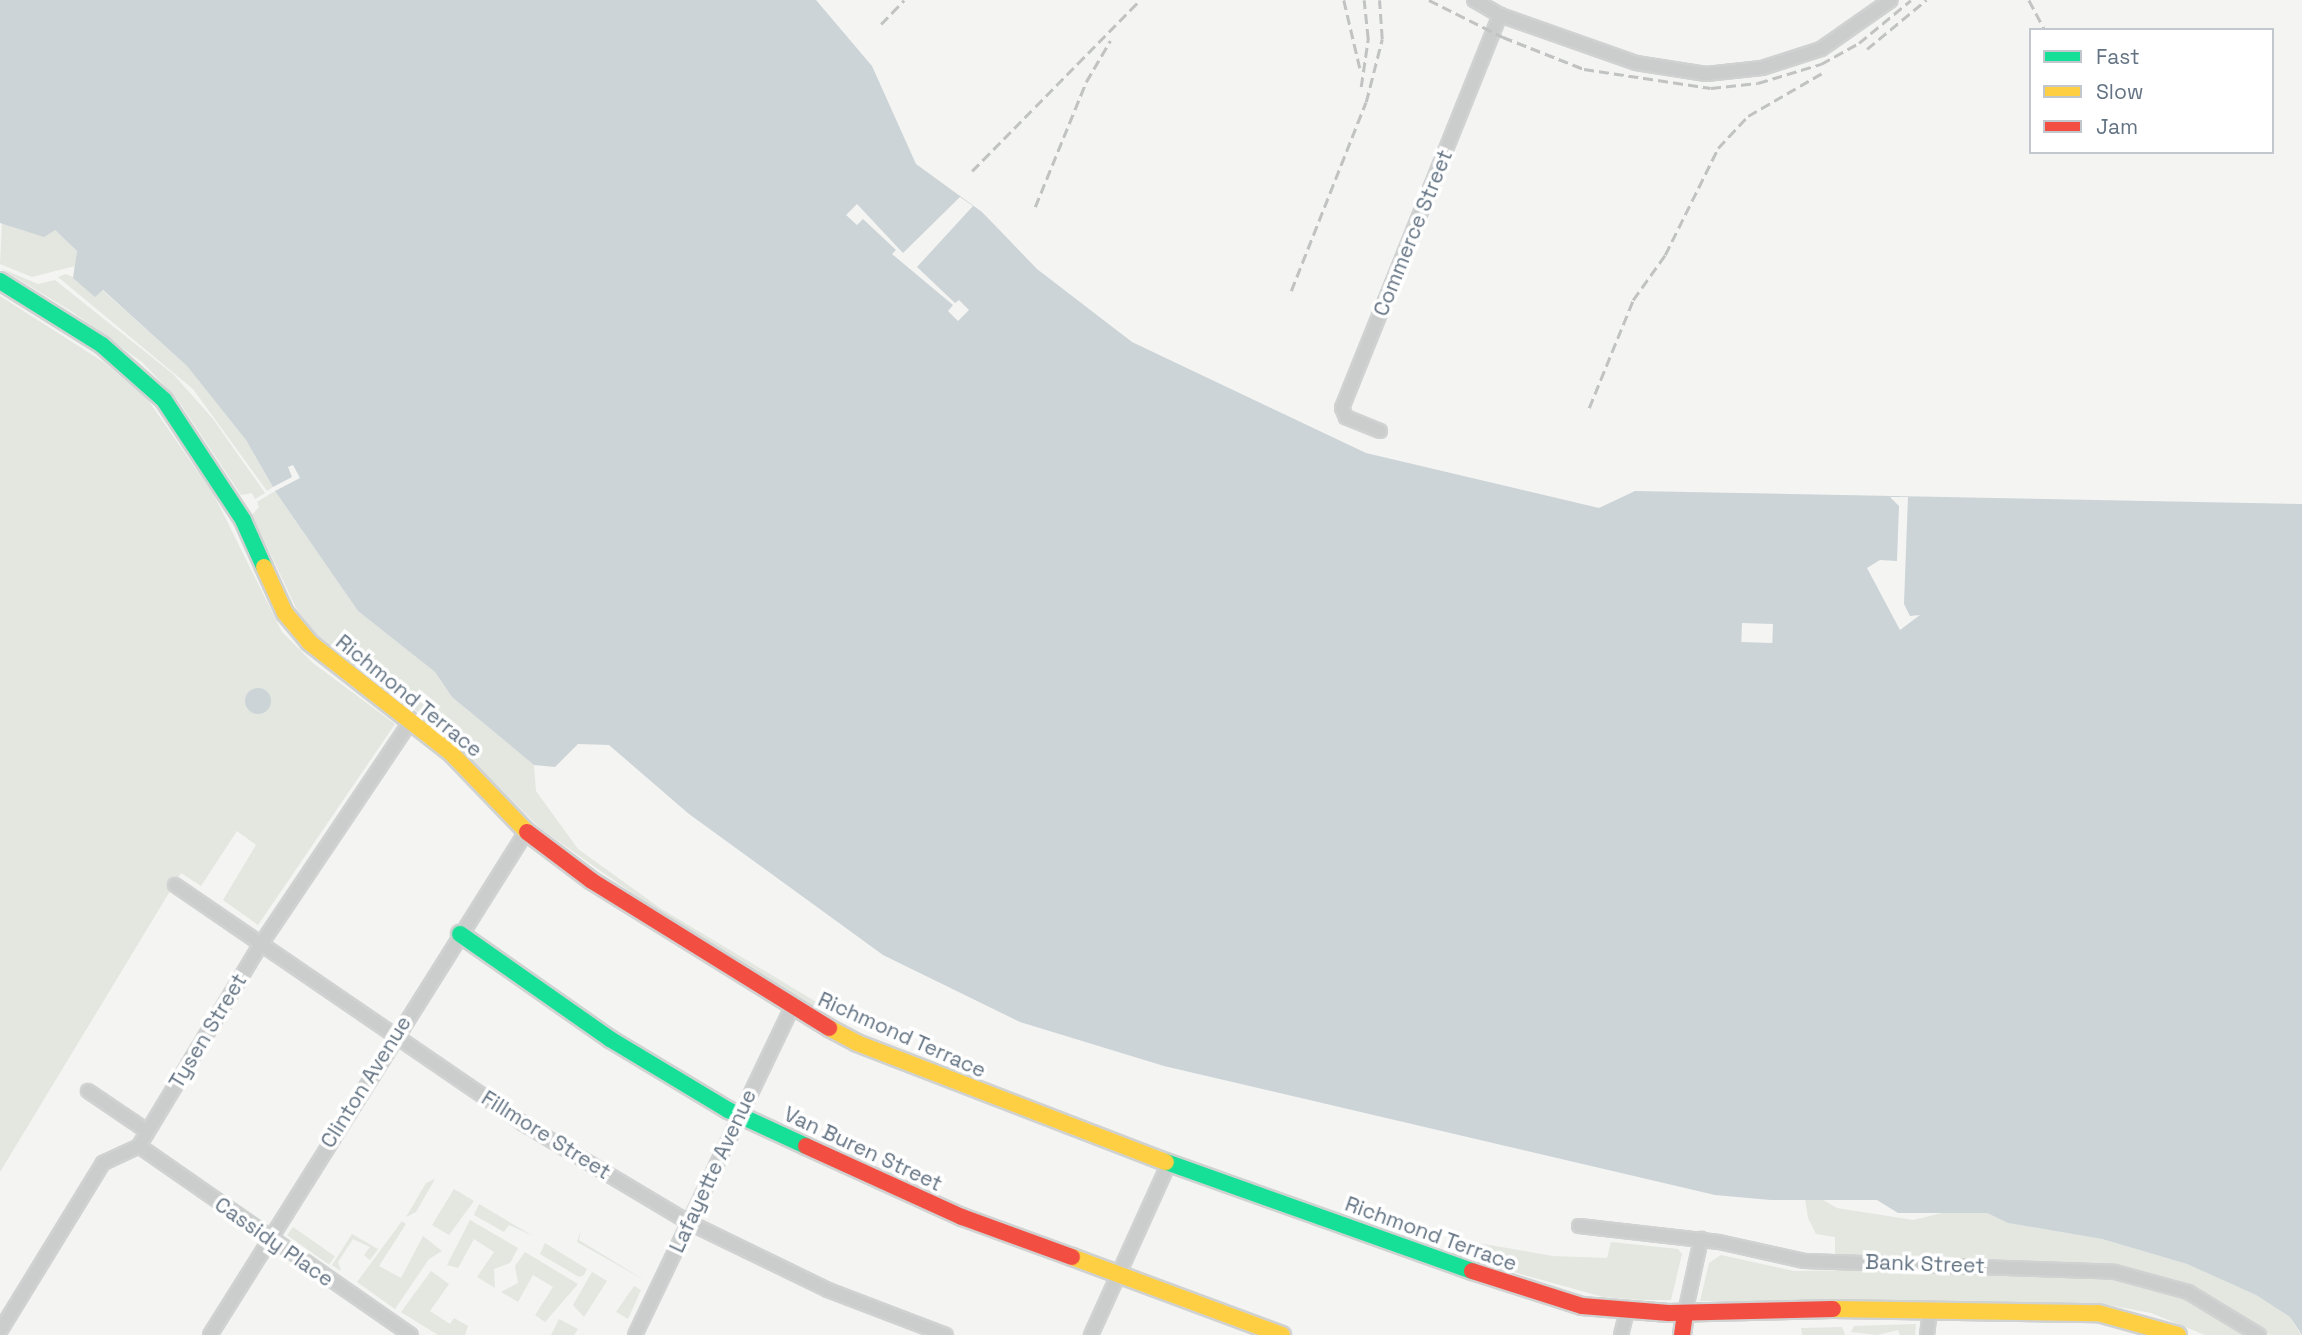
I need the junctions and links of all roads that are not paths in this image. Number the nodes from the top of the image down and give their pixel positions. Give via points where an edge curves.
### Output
1 (1474, 0) edge
2 (1891, 0) edge
3 (1500, 15) junction
4 (0, 281) edge
5 (1380, 431) dead end
6 (411, 721) junction
7 (526, 832) junction
8 (175, 885) dead end
9 (460, 934) junction
10 (261, 944) junction
11 (792, 1008) junction
12 (394, 1036) junction
13 (88, 1091) dead end
14 (739, 1114) junction
15 (147, 1131) junction
16 (139, 1146) junction
17 (1169, 1163) junction
18 (688, 1222) junction
19 (1579, 1226) dead end
20 (269, 1239) junction
21 (1701, 1239) junction
22 (1118, 1276) junction
23 (1627, 1311) junction
24 (1930, 1311) junction
25 (1685, 1313) junction
26 (2056, 1313) junction
27 (1251, 1330) edge
28 (0, 1331) edge
29 (641, 1333) edge
30 (210, 1335) edge
31 (411, 1335) edge
32 (946, 1335) edge
33 (1091, 1335) edge
34 (1282, 1335) edge
35 (1622, 1335) edge
36 (1682, 1335) edge
37 (1927, 1335) edge
38 (2152, 1335) edge
39 (2178, 1335) edge
40 (2259, 1335) edge

1 - 3 street
2 - 3 street via 1821,49 1735,73 1671,71 1636,63
3 - 5 street, Commerce Street via 1342,408 1346,417
4 - 6 main road, Richmond Terrace via 102,345 156,390 243,520 289,620 309,642
6 - 7 main road, Richmond Terrace via 457,759
6 - 10 street, Tysen Street
7 - 9 street, Clinton Avenue
7 - 11 main road, Richmond Terrace via 643,916
8 - 10 street, Fillmore Street
9 - 12 street, Clinton Avenue
9 - 14 main road, Van Buren Street via 610,1039
10 - 12 street, Fillmore Street
10 - 15 street, Tysen Street
11 - 14 street, Lafayette Avenue
11 - 17 main road, Richmond Terrace via 927,1073
12 - 18 street, Fillmore Street via 522,1123
12 - 20 street, Clinton Avenue
13 - 15 street
14 - 18 street, Lafayette Avenue
14 - 22 main road, Van Buren Street via 868,1178
15 - 16 street, Tysen Street
16 - 20 street, Cassidy Place
16 - 28 street via 103,1163
17 - 22 street
17 - 23 main road, Richmond Terrace via 1522,1288 1583,1306
18 - 29 street, Lafayette Avenue
18 - 32 street, Fillmore Street via 828,1290
19 - 21 street, Bank Street
20 - 30 street, Clinton Avenue
20 - 31 street, Cassidy Place
21 - 25 street
21 - 40 street, Bank Street via 1805,1261 2129,1274 2188,1292
22 - 27 main road, Van Buren Street
22 - 33 street
23 - 25 main road, Richmond Terrace
23 - 35 street
24 - 25 main road, Richmond Terrace via 1762,1308
24 - 26 main road, Richmond Terrace
24 - 37 street
25 - 36 main road
26 - 38 main road, Richmond Terrace
26 - 39 main road, Richmond Terrace via 2122,1317
27 - 34 main road, Van Buren Street

